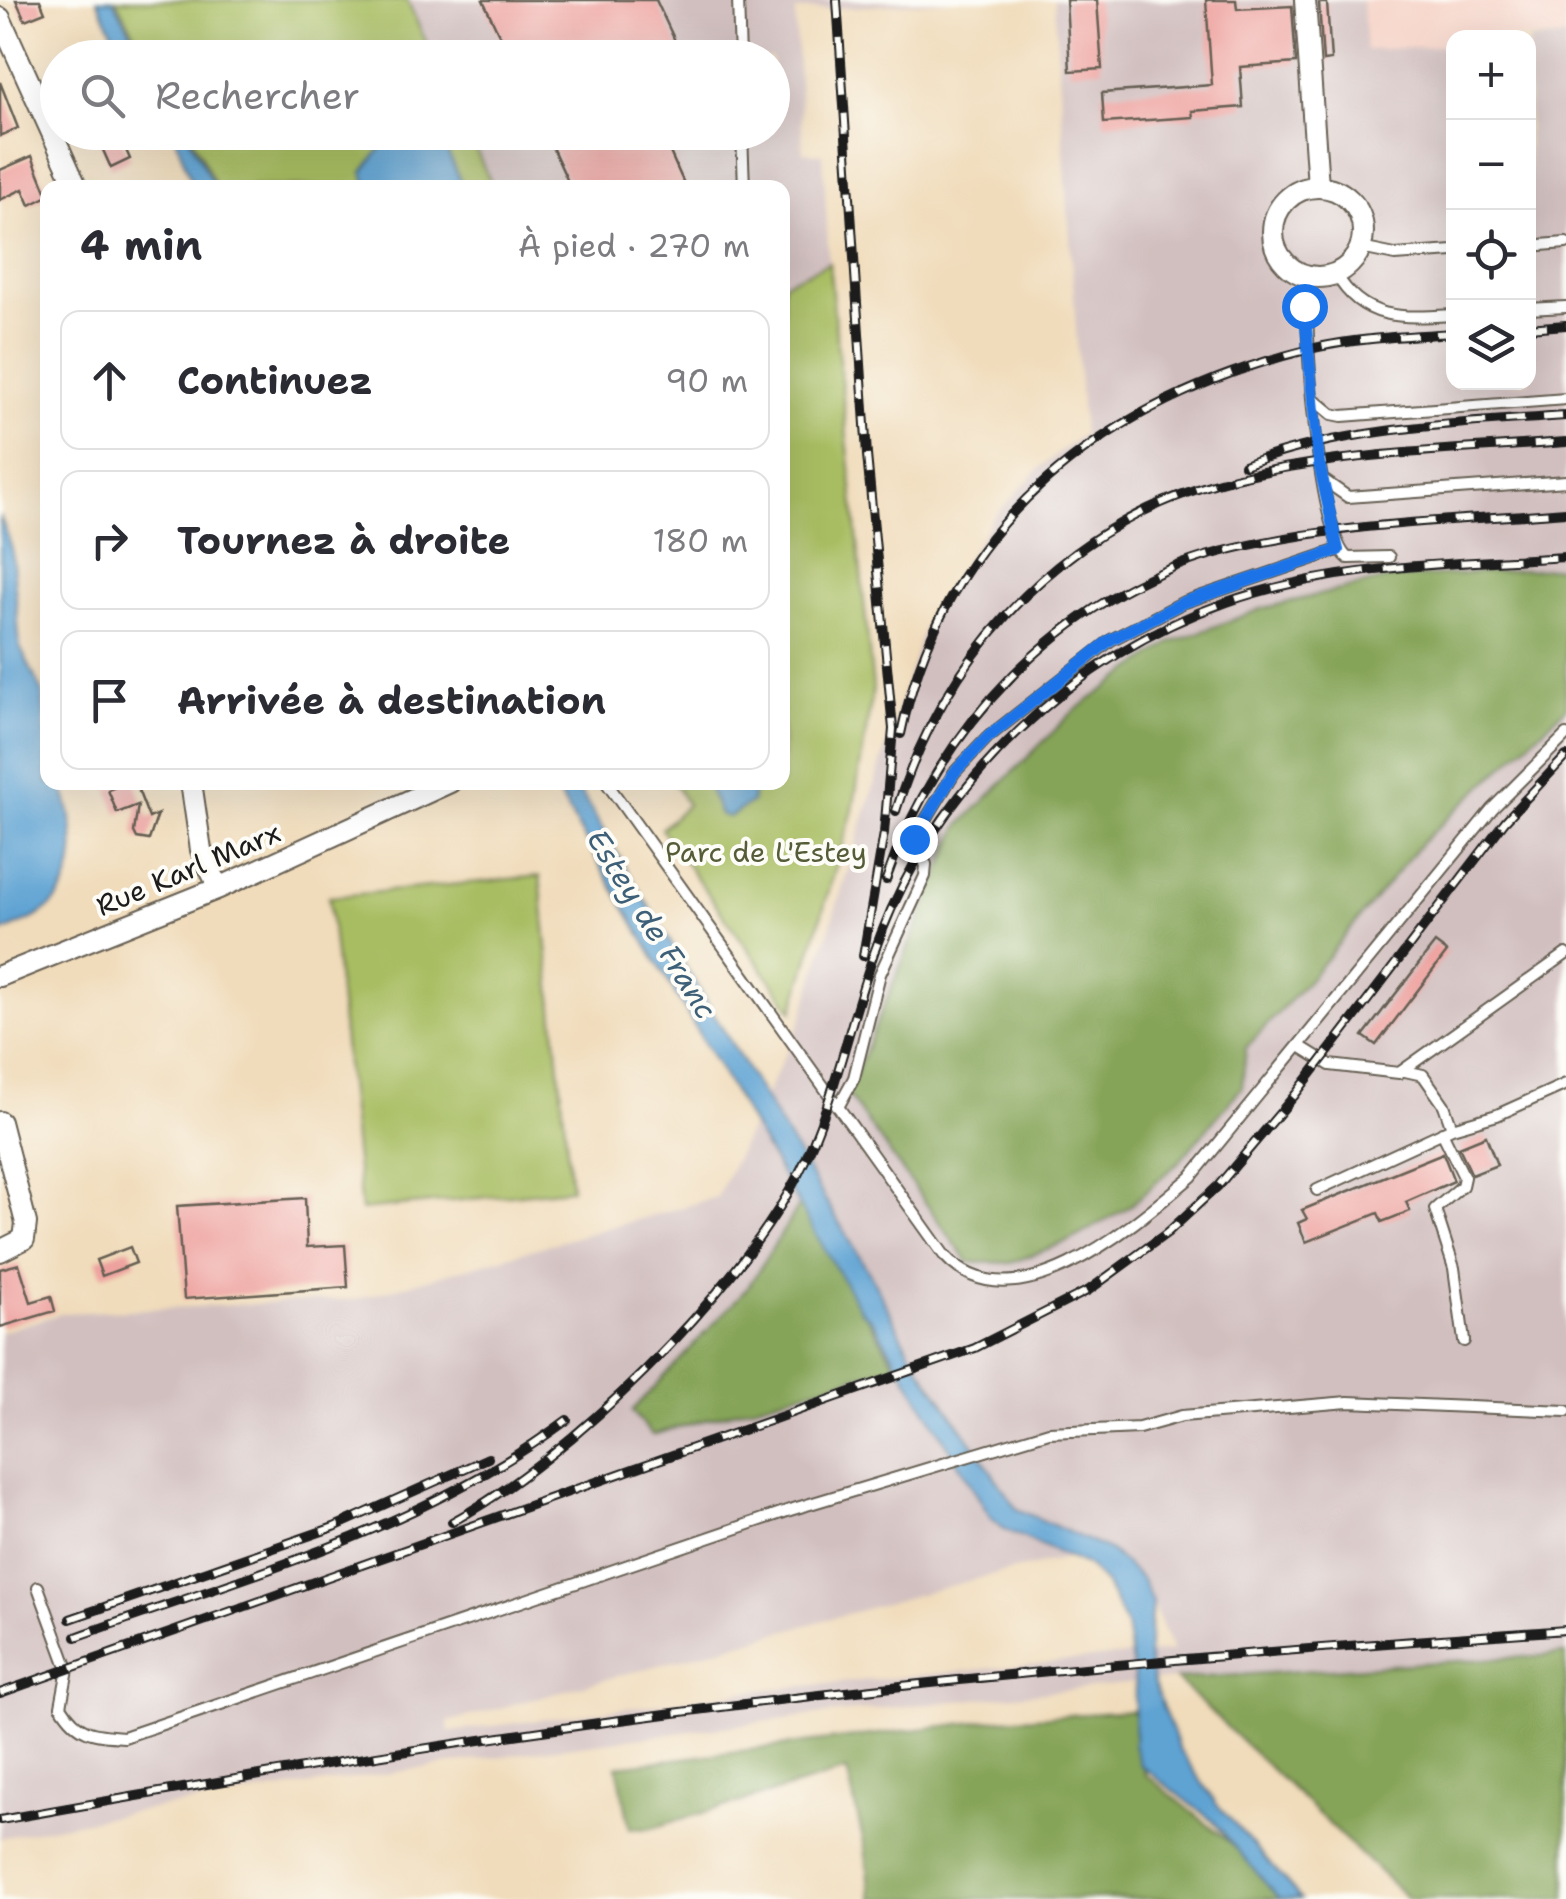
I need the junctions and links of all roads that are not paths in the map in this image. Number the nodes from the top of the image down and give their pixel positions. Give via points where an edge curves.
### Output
1 (738, 0) edge
2 (1305, 0) edge
3 (0, 18) edge
4 (739, 40) edge
5 (40, 106) edge
6 (60, 150) edge
7 (743, 150) edge
8 (73, 180) edge
9 (744, 180) edge
10 (1318, 186) junction
11 (1566, 244) edge
12 (1536, 246) edge
13 (1361, 248) junction
14 (1446, 253) edge
15 (1336, 274) junction
16 (1309, 277) junction
17 (1566, 307) edge
18 (1536, 309) edge
19 (1446, 314) edge
20 (1314, 398) junction
21 (1566, 399) edge
22 (1324, 480) junction
23 (1566, 482) edge
24 (1338, 550) junction
25 (1389, 556) dead end
26 (1566, 735) edge
27 (192, 790) edge
28 (433, 790) edge
29 (612, 790) edge
30 (219, 888) junction
31 (1566, 954) edge
32 (0, 976) edge
33 (1302, 1046) junction
34 (1399, 1072) junction
35 (1566, 1084) edge
36 (838, 1107) junction
37 (0, 1122) edge
38 (1447, 1130) junction
39 (1317, 1190) dead end
40 (0, 1251) edge
41 (1464, 1341) dead end
42 (1566, 1411) edge
43 (38, 1587) dead end

1 - 4 lane
2 - 10 street
3 - 5 street
6 - 8 street
7 - 9 lane
10 - 13 street via 1355,206 1364,233
10 - 16 street via 1290,196 1274,220 1276,250
11 - 12 lane
13 - 14 lane via 1396,256
13 - 15 street
15 - 16 street
15 - 19 lane via 1360,305 1384,315
16 - 20 lane via 1304,306
17 - 18 lane
20 - 21 lane via 1342,416
20 - 22 lane
22 - 23 lane via 1348,497
22 - 24 lane
24 - 25 lane via 1348,558
24 - 36 lane via 1182,603 1110,640 1046,686 954,773 914,839 912,851 926,864 925,876 880,974 854,1078
26 - 33 lane via 1492,809
27 - 30 street via 202,850
28 - 30 street, Rue Karl Marx
29 - 36 lane
30 - 32 street, Rue Karl Marx
31 - 34 lane
33 - 34 lane via 1330,1065
33 - 36 lane via 1190,1177 1137,1222 1068,1264 1008,1280 978,1281 959,1272
34 - 38 lane via 1423,1075 1444,1105
35 - 38 lane
37 - 40 street via 26,1223 24,1239
38 - 39 lane
38 - 41 lane via 1464,1177 1435,1209 1454,1268
42 - 43 lane via 1348,1402 1182,1416 1140,1428 1049,1432 790,1510 124,1738 90,1735 73,1726 61,1706 68,1669

